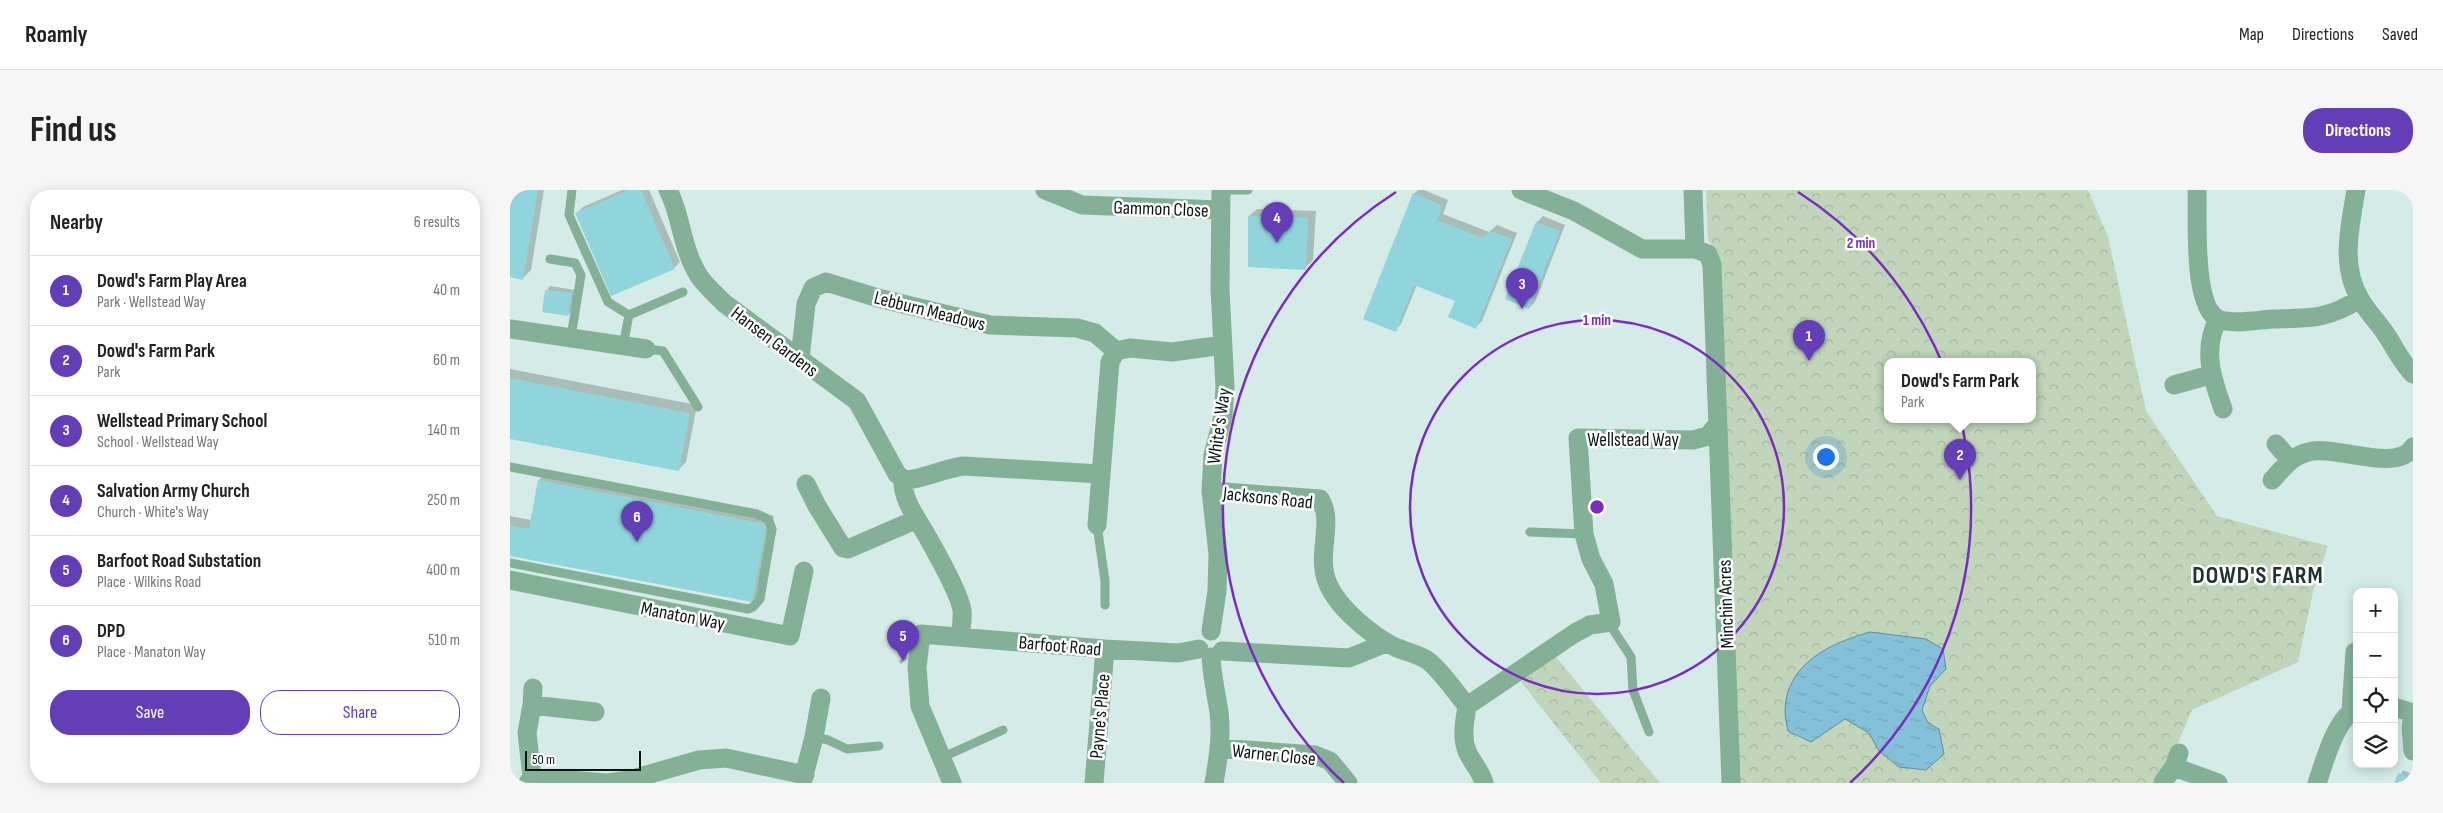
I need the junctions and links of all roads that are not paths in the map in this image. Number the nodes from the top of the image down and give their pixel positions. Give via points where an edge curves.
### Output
1 (572, 190) edge
2 (668, 190) edge
3 (1045, 190) edge
4 (1221, 190) edge
5 (1248, 190) edge
6 (1522, 190) edge
7 (1693, 190) edge
8 (2198, 190) edge
9 (2356, 190) edge
10 (1220, 210) junction
11 (1695, 249) junction
12 (550, 259) dead end
13 (682, 292) dead end
14 (2360, 299) junction
15 (629, 315) junction
16 (2218, 319) junction
17 (510, 329) edge
18 (571, 337) junction
19 (1223, 345) junction
20 (623, 346) junction
21 (646, 349) joint
22 (1116, 351) junction
23 (800, 359) junction
24 (2413, 374) edge
25 (2210, 375) junction
26 (2174, 385) dead end
27 (698, 407) dead end
28 (2223, 409) dead end
29 (1716, 426) junction
30 (2276, 444) dead end
31 (2412, 450) edge
32 (2290, 460) junction
33 (510, 467) edge
34 (1100, 474) junction
35 (903, 479) junction
36 (2272, 480) dead end
37 (806, 484) dead end
38 (1211, 491) junction
39 (916, 520) junction
40 (1097, 524) joint
41 (1530, 532) dead end
42 (1584, 534) junction
43 (510, 563) edge
44 (804, 571) dead end
45 (510, 580) edge
46 (1105, 605) dead end
47 (1611, 622) junction
48 (960, 637) junction
49 (1386, 643) junction
50 (1105, 649) junction
51 (1210, 652) junction
52 (821, 698) dead end
53 (1467, 706) junction
54 (2398, 708) edge
55 (2353, 710) edge
56 (595, 712) dead end
57 (2413, 714) edge
58 (1003, 730) dead end
59 (1649, 732) dead end
60 (814, 737) junction
61 (879, 746) dead end
62 (1219, 748) junction
63 (2413, 751) edge
64 (941, 758) junction
65 (2172, 767) dead end
66 (674, 776) edge
67 (803, 779) edge
68 (530, 780) edge
69 (952, 783) edge
70 (1094, 783) edge
71 (1214, 783) edge
72 (1348, 783) edge
73 (1484, 783) edge
74 (1731, 783) edge
75 (2218, 783) edge
76 (2317, 783) edge

1 - 15 lane via 569,215 608,302
2 - 23 street, Hansen Gardens via 675,203 694,268 709,288 724,303
3 - 10 street, Gammon Close via 1082,205
4 - 5 lane
4 - 10 street, White's Way
6 - 11 street via 1574,211 1642,249
7 - 11 street
8 - 16 street via 2200,282 2206,305
9 - 14 street via 2347,242 2349,269
10 - 19 street, White's Way
11 - 29 street via 1708,254 1712,265
12 - 18 lane via 575,264 581,275
13 - 15 lane
14 - 16 street via 2322,317
14 - 24 street via 2404,366
15 - 20 lane
16 - 25 street via 2211,333
17 - 18 street
18 - 20 street
19 - 22 street via 1172,352 1130,348
19 - 38 street, White's Way via 1223,416 1213,455
20 - 21 street
21 - 27 lane via 663,351
22 - 23 street, Lebburn Meadows via 1095,333 1077,328 990,325 826,282 813,288 806,304
22 - 34 street via 1110,362
23 - 35 street, Hansen Gardens via 857,401 897,474
25 - 26 street
25 - 28 street
29 - 42 street, Wellstead Way via 1708,436 1693,440 1578,438
29 - 74 street, Minchin Acres via 1721,478
30 - 32 street
31 - 32 street via 2398,457 2379,459 2325,450 2309,451
32 - 36 street
33 - 43 lane via 757,514 768,519 772,529 760,598 758,604 748,609
34 - 35 street via 963,466
34 - 40 street
35 - 39 street, Hansen Gardens via 902,487
37 - 39 street via 843,548 848,549
38 - 49 street, Jacksons Road via 1320,499 1327,519 1322,560 1328,585 1354,616
38 - 51 street, White's Way via 1218,554 1212,631 1222,636 1224,645
39 - 48 street, Hansen Gardens via 959,601 962,615
40 - 46 lane
41 - 42 lane
42 - 47 street, Wellstead Way via 1591,559 1604,584
44 - 45 street, Manaton Way via 790,636
47 - 53 street via 1590,625 1575,633
47 - 59 lane via 1631,657 1633,690
48 - 50 street, Barfoot Road
48 - 64 street, Barfoot Road via 921,634 917,667 920,706
49 - 51 street, Barfoot Road via 1349,658
49 - 53 street, Jacksons Road via 1426,660
50 - 51 street, Barfoot Road
50 - 70 street, Payne's Place
51 - 62 street, White's Way via 1219,714
52 - 60 street
53 - 73 street via 1464,735 1468,752 1480,769
54 - 57 street
55 - 76 street via 2336,732
56 - 68 street via 532,697 527,733
57 - 63 street
58 - 64 lane
60 - 61 lane via 847,749
60 - 67 street
62 - 71 street, White's Way
62 - 72 street, Warner Close via 1315,755 1330,761
64 - 69 street
65 - 75 street
66 - 67 street via 699,760 726,758
66 - 68 street via 607,783

